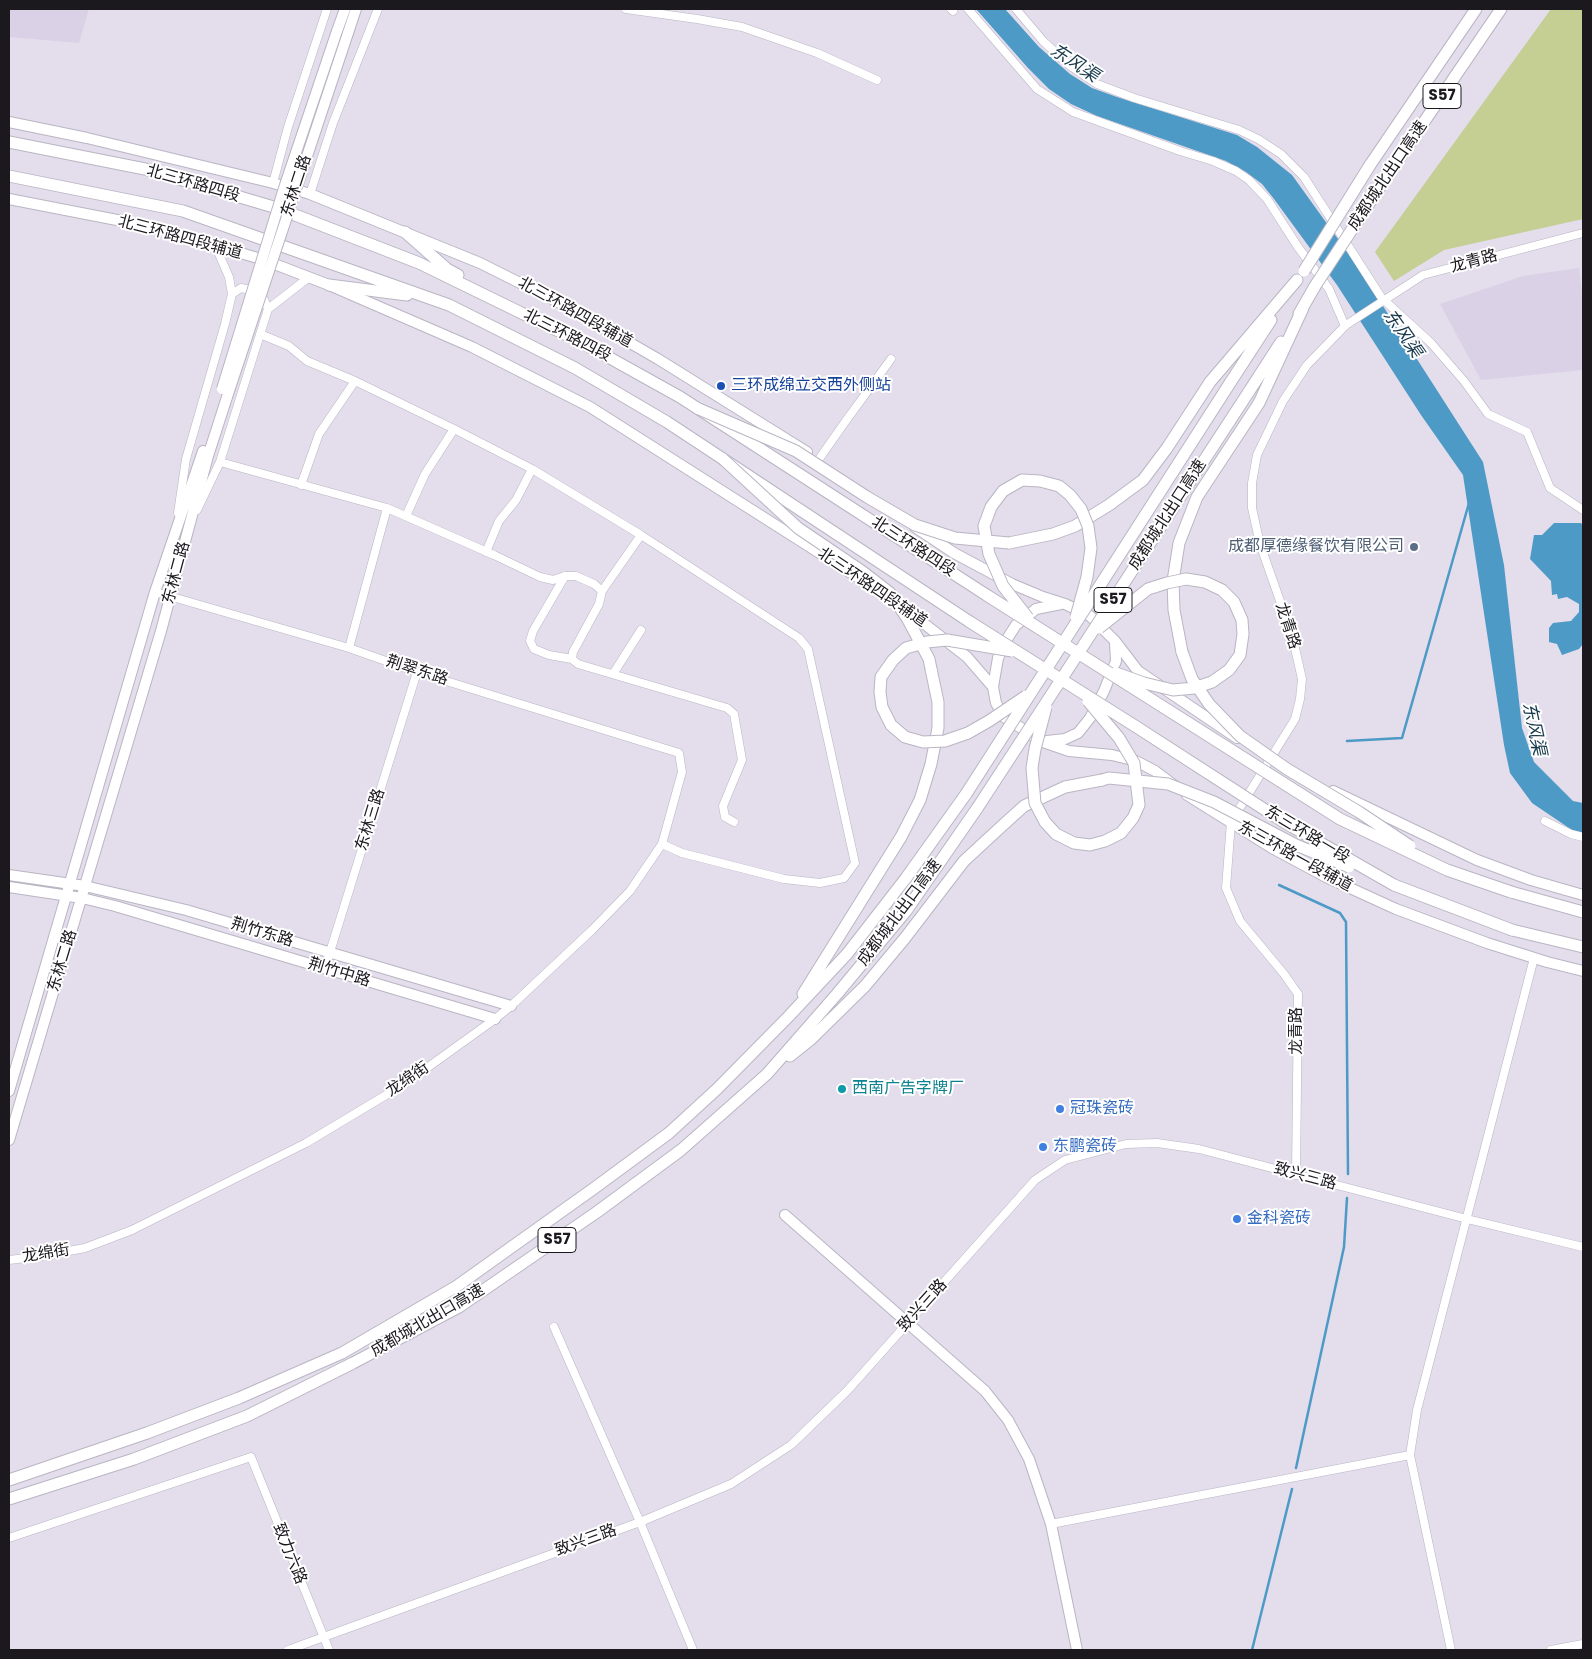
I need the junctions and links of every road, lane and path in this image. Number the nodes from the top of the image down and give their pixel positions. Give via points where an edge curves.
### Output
1 (327, 9) edge
2 (345, 9) edge
3 (356, 9) edge
4 (378, 9) edge
5 (626, 9) edge
6 (968, 9) edge
7 (1016, 9) edge
8 (1476, 9) edge
9 (1501, 9) edge
10 (343, 32) junction
11 (877, 80) dead end
12 (9, 122) edge
13 (9, 142) edge
14 (9, 176) edge
15 (273, 183) junction
16 (310, 194) junction
17 (9, 200) edge
18 (405, 232) junction
19 (1583, 233) edge
20 (215, 245) junction
21 (1300, 276) junction
22 (308, 278) junction
23 (329, 285) junction
24 (232, 294) junction
25 (428, 297) junction
26 (1384, 300) junction
27 (502, 302) junction
28 (1303, 308) junction
29 (268, 309) junction
30 (1345, 326) junction
31 (260, 334) junction
32 (891, 358) dead end
33 (355, 381) junction
34 (224, 396) junction
35 (699, 408) junction
36 (454, 429) junction
37 (723, 459) junction
38 (819, 460) junction
39 (220, 462) junction
40 (532, 469) junction
41 (301, 484) junction
42 (387, 508) junction
43 (1583, 510) edge
44 (406, 516) junction
45 (190, 525) junction
46 (176, 526) junction
47 (641, 535) junction
48 (486, 552) junction
49 (565, 576) junction
50 (602, 591) junction
51 (154, 592) junction
52 (170, 597) junction
53 (1065, 604) junction
54 (1032, 624) junction
55 (1072, 628) junction
56 (641, 630) dead end
57 (1088, 638) junction
58 (1115, 641) junction
59 (349, 648) junction
60 (1072, 650) joint
61 (1017, 652) junction
62 (572, 659) junction
63 (1096, 665) junction
64 (417, 672) junction
65 (613, 674) junction
66 (1054, 675) joint
67 (993, 687) junction
68 (1031, 692) junction
69 (1081, 692) junction
70 (1049, 697) junction
71 (1018, 726) joint
72 (1044, 742) junction
73 (679, 753) joint
74 (1270, 760) junction
75 (1545, 821) dead end
76 (734, 822) dead end
77 (1231, 822) junction
78 (1583, 837) edge
79 (662, 844) junction
80 (1447, 870) junction
81 (9, 875) edge
82 (70, 883) junction
83 (1394, 885) junction
84 (85, 886) junction
85 (9, 887) edge
86 (1583, 895) edge
87 (67, 896) junction
88 (82, 898) junction
89 (1583, 912) edge
90 (1583, 947) edge
91 (329, 953) junction
92 (1534, 958) junction
93 (325, 968) junction
94 (1583, 970) edge
95 (511, 1006) junction
96 (789, 1016) junction
97 (495, 1019) junction
98 (767, 1074) junction
99 (9, 1091) edge
100 (9, 1140) edge
101 (1296, 1175) junction
102 (785, 1215) dead end
103 (1467, 1219) junction
104 (1583, 1247) edge
105 (9, 1260) edge
106 (908, 1322) junction
107 (554, 1327) dead end
108 (1410, 1455) junction
109 (9, 1480) edge
110 (9, 1500) edge
111 (640, 1522) junction
112 (1050, 1524) junction
113 (9, 1538) edge
114 (323, 1637) junction
115 (1583, 1644) edge
116 (288, 1650) edge
117 (328, 1650) edge
118 (693, 1650) edge
119 (1077, 1650) edge
120 (1451, 1650) edge
121 (1551, 1650) edge

1 - 15 street
2 - 10 main road, 东林二路
3 - 10 main road, 东林二路
4 - 16 street via 333,123
5 - 11 street via 742,27 817,53
6 - 30 street via 1037,89 1073,112 1213,161 1249,180 1267,199 1329,289
7 - 26 street via 1043,41 1069,65 1097,84 1239,130 1281,154 1304,177
8 - 21 highway, 成都城北出口高速 / S57, bridge via 1370,165
9 - 28 highway, 成都城北出口高速 / S57, bridge via 1383,182
10 - 34 main road, 东林二路, bridge
12 - 15 main road, 北三环路四段辅道
13 - 27 highway, 北三环路四段 via 145,169 277,208 419,263
14 - 25 highway, 北三环路四段 via 182,211
15 - 16 main road, 北三环路四段辅道
16 - 18 main road, 北三环路四段辅道
17 - 20 main road, 北三环路四段辅道 via 158,228
18 - 27 highway via 447,269
18 - 38 main road, 北三环路四段辅道 via 480,262 566,306 658,359
19 - 26 street, 龙青路 via 1423,275
20 - 22 main road, 北三环路四段辅道
20 - 24 street via 229,277
21 - 35 highway, bridge via 1210,382 1143,480 1075,526 1053,534 1009,543 955,538 915,525 796,451
21 - 55 highway, 成都城北出口高速 / S57, bridge
22 - 23 main road, 北三环路四段辅道
22 - 29 street
23 - 25 highway
23 - 67 main road, 北三环路四段辅道 via 472,347 590,407 903,607 967,657
24 - 29 street via 240,288 256,291 262,295
24 - 46 street via 186,459
25 - 37 highway, 北三环路四段 via 575,368
26 - 30 street, 龙青路
26 - 43 street via 1431,343 1488,414 1527,432 1550,488
27 - 35 highway, 北三环路四段
28 - 57 highway, 成都城北出口高速 / S57, bridge
28 - 80 highway, bridge via 1259,403 1197,497 1179,543 1173,581 1174,610 1182,652 1192,679 1209,704 1240,736
29 - 31 street
30 - 74 street, 龙青路 via 1307,365 1283,401 1257,455 1252,483 1252,508 1260,544 1292,634 1302,679 1295,719
31 - 33 street via 289,346 307,361
31 - 39 street
32 - 38 street
33 - 36 street
33 - 41 street via 319,434
34 - 45 main road, 东林二路
34 - 46 main road, 东林二路
35 - 54 highway, 北三环路四段, bridge
36 - 40 street
36 - 44 street via 425,474
37 - 61 highway, 北三环路四段, bridge
37 - 96 highway, bridge via 798,528 890,593 929,659 938,702 938,728 920,800 901,837
38 - 53 main road, 北三环路四段辅道 via 954,553 1012,584
39 - 41 street
39 - 45 street
40 - 47 street
40 - 48 street via 516,500 499,521
41 - 42 street
42 - 44 street
42 - 59 street
44 - 48 street
45 - 52 main road, 东林二路
46 - 51 main road, 东林二路
47 - 50 street
47 - 79 street via 799,638 808,649 855,863 844,878 820,883 784,879 682,853
48 - 49 street via 540,577 552,580
49 - 50 street via 576,576
49 - 62 street via 533,630 530,642 534,649
50 - 62 street via 599,604
51 - 52 street, 荆翠东路
51 - 82 main road, 东林二路
52 - 59 street, 荆翠东路
52 - 84 main road, 东林二路
53 - 58 main road, 北三环路四段辅道 via 1090,616
53 - 67 main road via 1036,609 1016,625 998,658
54 - 55 highway, bridge via 1003,586 989,554 984,526 991,507 1003,491 1022,480 1058,486 1081,509 1088,526 1091,548 1087,577
54 - 60 highway, 北三环路四段, bridge
55 - 68 highway, 成都城北出口高速 / S57, bridge
56 - 65 street
57 - 63 highway, bridge via 1148,589 1186,579 1205,582 1222,590 1234,602 1242,620 1240,655 1229,670 1212,682 1194,688 1173,690
57 - 70 highway, 成都城北出口高速 / S57, bridge
58 - 72 main road via 1116,661 1090,718 1078,733
58 - 74 main road via 1138,671
59 - 64 street, 荆翠东路
60 - 63 highway, 东三环路一段, bridge
61 - 66 highway, 北三环路四段, bridge
61 - 68 highway, bridge via 947,640 906,648 881,677 882,707 891,725 905,737 923,742 945,741 968,733
62 - 65 street via 578,664
63 - 80 highway, 东三环路一段, bridge via 1340,819
64 - 73 street, 荆翠东路
64 - 91 street, 东林三路
65 - 76 street via 727,708 734,714 742,760 723,806 725,817
66 - 69 highway, 东三环路一段, bridge
67 - 71 main road, 北三环路四段辅道 via 996,703 1004,717
68 - 96 highway, 成都城北出口高速 / S57, bridge via 966,794 906,878 847,954
69 - 70 highway, bridge via 1120,738 1134,763 1138,785 1139,804 1121,832 1090,845 1074,844 1056,834 1035,803 1032,768
69 - 83 highway, 东三环路一段, bridge via 1284,822
70 - 98 highway, 成都城北出口高速 / S57, bridge via 906,911
71 - 72 main road, 东三环路一段辅道
72 - 77 main road, 东三环路一段辅道 via 1069,751 1136,761
73 - 79 street, 龙绵街 via 682,772
74 - 77 street, 龙青路
74 - 86 main road via 1477,860
75 - 78 street
77 - 92 main road, 东三环路一段辅道 via 1326,877 1396,909
77 - 101 street, 龙青路 via 1226,888 1240,921 1298,994
79 - 95 street, 龙绵街 via 623,898
80 - 89 highway, 东三环路一段, bridge
81 - 82 main road, 荆竹东路
82 - 84 main road, 荆竹东路
82 - 87 main road, 东林二路
83 - 90 highway, 东三环路一段, bridge via 1512,930
83 - 98 highway, bridge via 1296,845 1214,802 1168,784 1109,778 1065,787 1024,806 964,861 865,986 810,1040
84 - 88 main road, 东林二路
84 - 91 main road, 荆竹东路 via 186,910
85 - 87 main road, 荆竹中路
87 - 88 main road, 荆竹中路
87 - 99 main road, 东林二路
88 - 93 main road, 荆竹中路
88 - 100 main road, 东林二路
91 - 93 street, 东林三路
91 - 95 main road, 荆竹东路
92 - 94 main road, 东三环路一段辅道
92 - 103 street
93 - 97 main road, 荆竹中路
95 - 97 street, 龙绵街
96 - 109 highway, 成都城北出口高速 / S57 via 669,1133 457,1286 342,1353 239,1398
97 - 105 street, 龙绵街 via 406,1082 306,1143 132,1230 85,1248
98 - 110 highway, 成都城北出口高速 / S57 via 681,1150 459,1307 247,1416 134,1459
101 - 103 street, 致兴三路
101 - 106 street, 致兴三路 via 1199,1149 1157,1143 1126,1144 1065,1160 1035,1180
102 - 106 main road
103 - 104 street, 致兴三路
103 - 108 street via 1417,1410
106 - 111 street, 致兴三路 via 848,1392 791,1445 731,1484
106 - 112 main road via 985,1391 1008,1420 1029,1459
107 - 111 street
108 - 112 street
108 - 120 street
111 - 114 street, 致兴三路
111 - 118 street
112 - 119 main road
113 - 114 street, 致力六路 via 251,1457
114 - 116 street, 致兴三路
114 - 117 street, 致力六路
115 - 121 street

